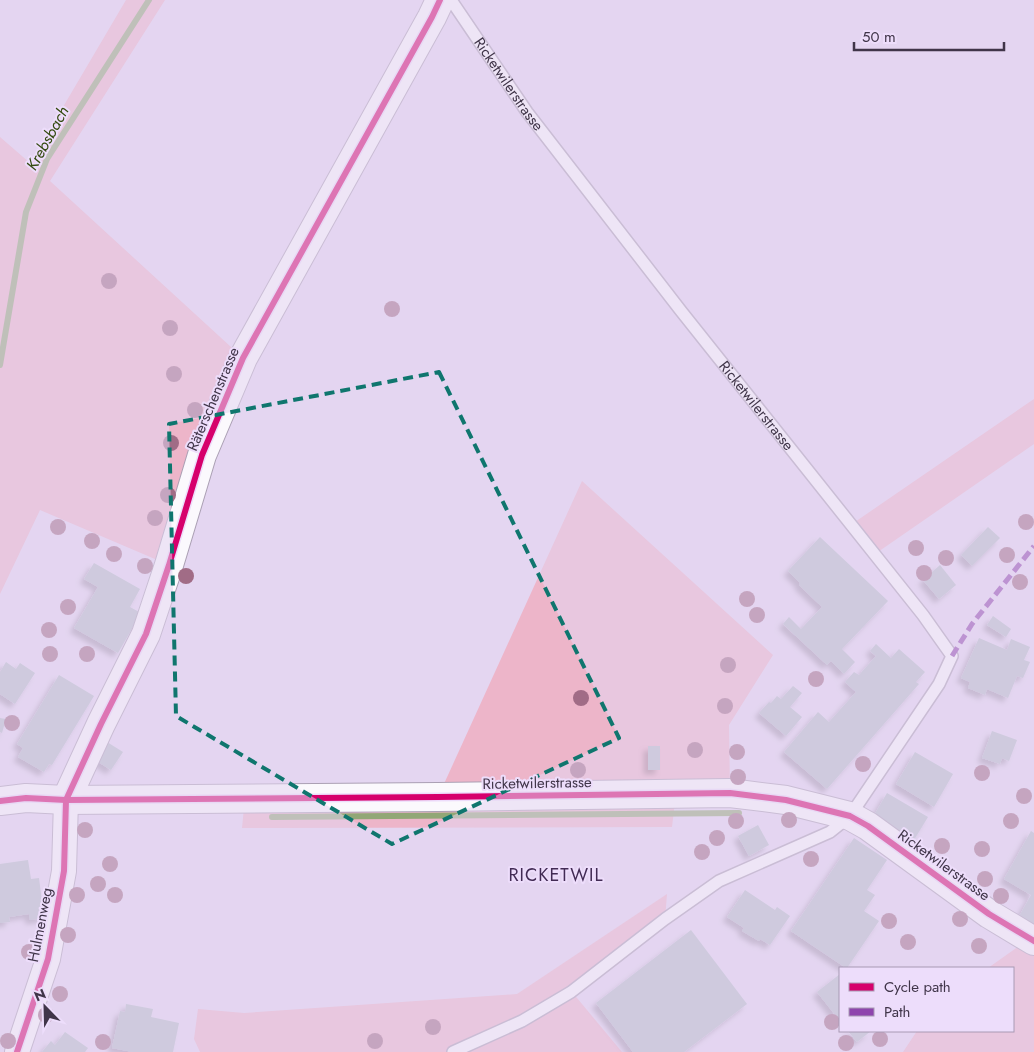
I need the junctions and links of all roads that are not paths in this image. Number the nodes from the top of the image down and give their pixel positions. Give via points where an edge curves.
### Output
1 (440, 0) edge
2 (451, 0) edge
3 (66, 800) junction
4 (0, 801) edge
5 (850, 816) junction
6 (1034, 941) edge
7 (18, 1052) edge
8 (453, 1052) edge

1 - 3 street, Räterschenstrasse via 243,358 202,455 146,634
2 - 5 lane, Ricketwilerstrasse via 526,112 952,656 939,684
3 - 4 street, Ricketwilerstrasse via 26,798
3 - 5 street, Ricketwilerstrasse via 730,793 786,800
3 - 7 street, Hulmenweg via 64,871 48,959
5 - 6 street, Ricketwilerstrasse via 989,914
5 - 8 lane, Ricketwilerstrasse via 830,832 719,881 572,992 522,1021

